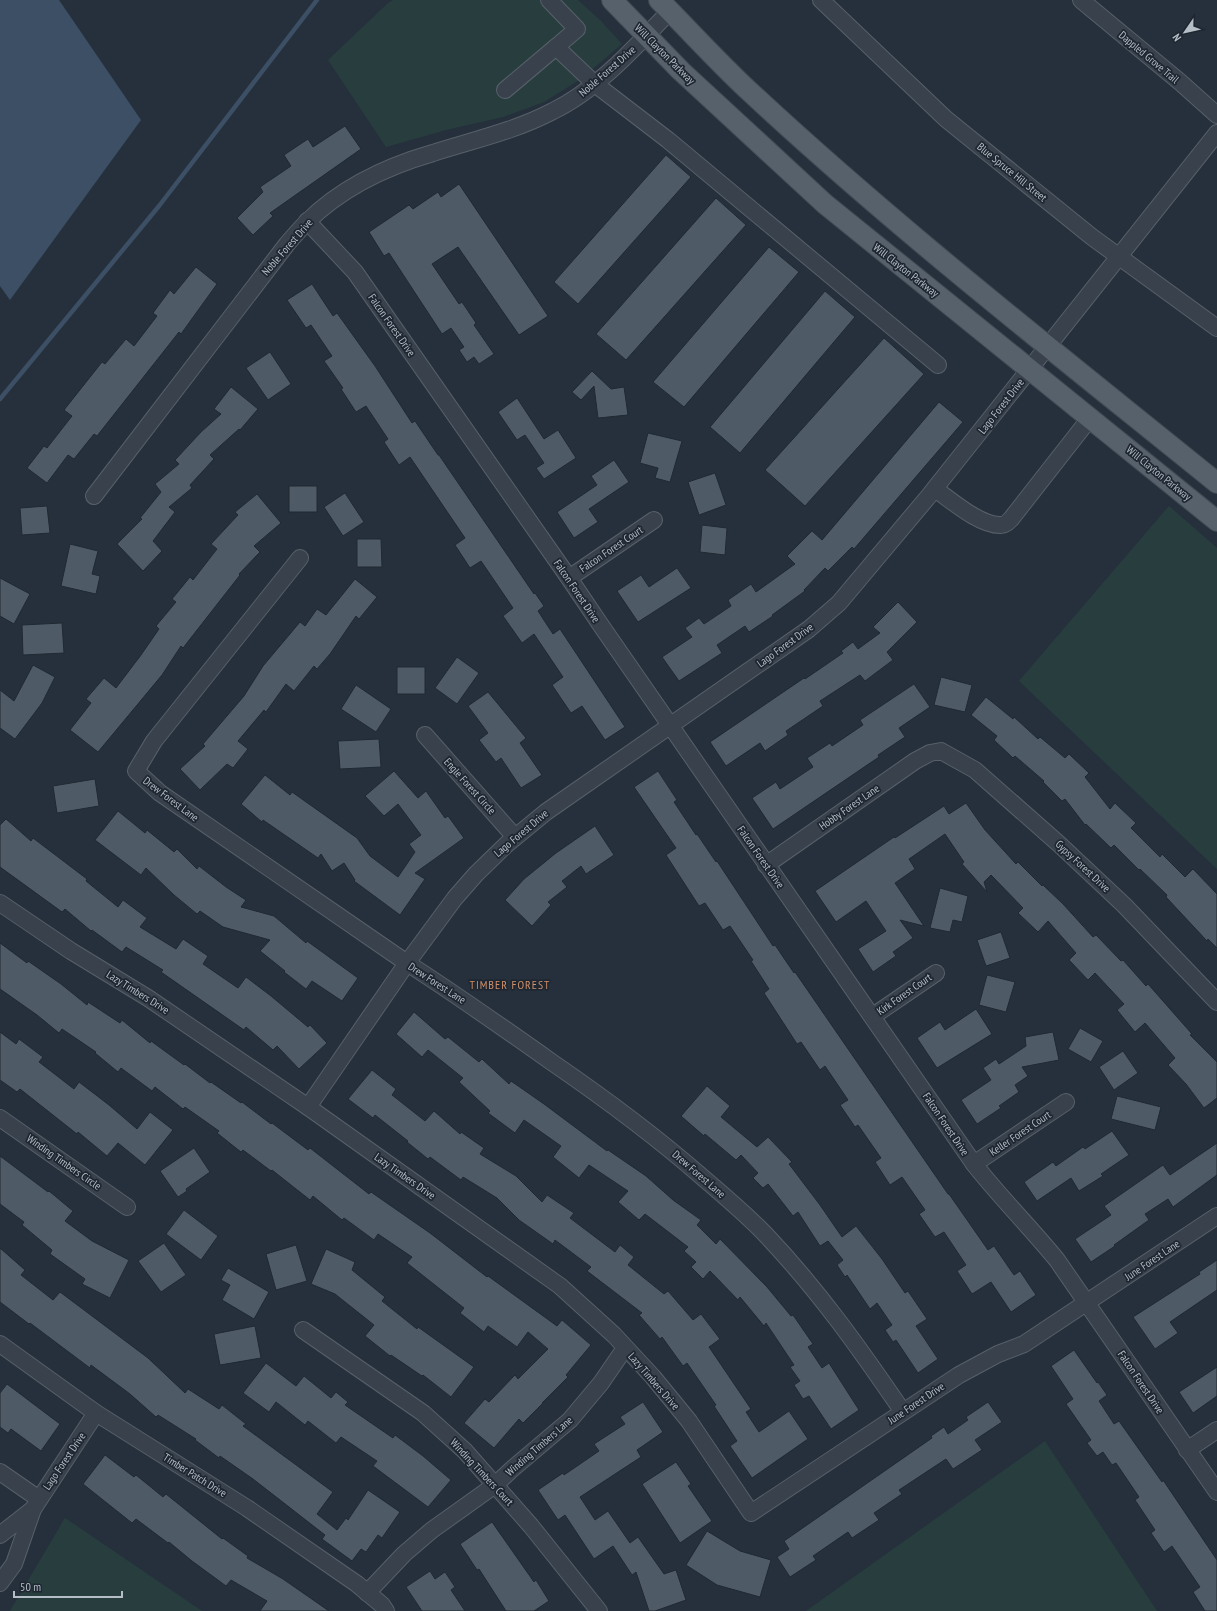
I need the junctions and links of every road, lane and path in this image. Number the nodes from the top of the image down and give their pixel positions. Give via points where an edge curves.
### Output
1 (549, 0) edge
2 (612, 0) edge
3 (821, 0) edge
4 (1081, 0) edge
5 (665, 6) edge
6 (646, 35) junction
7 (556, 47) junction
8 (594, 84) junction
9 (505, 90) dead end
10 (1217, 115) edge
11 (1217, 133) edge
12 (867, 196) junction
13 (308, 221) junction
14 (847, 222) junction
15 (1119, 256) junction
16 (1217, 328) edge
17 (1048, 346) junction
18 (938, 365) dead end
19 (1029, 370) junction
20 (1090, 418) junction
21 (1217, 483) edge
22 (935, 489) junction
23 (94, 496) dead end
24 (654, 520) dead end
25 (1217, 521) edge
26 (300, 558) dead end
27 (569, 578) junction
28 (671, 725) junction
29 (425, 735) dead end
30 (934, 752) joint
31 (515, 837) junction
32 (766, 865) junction
33 (0, 903) edge
34 (407, 963) junction
35 (936, 973) dead end
36 (1217, 1002) edge
37 (872, 1016) junction
38 (1066, 1102) dead end
39 (308, 1107) junction
40 (0, 1118) edge
41 (974, 1164) junction
42 (127, 1207) dead end
43 (1217, 1216) edge
44 (1087, 1304) junction
45 (303, 1330) dead end
46 (0, 1344) edge
47 (625, 1348) junction
48 (903, 1412) junction
49 (96, 1413) junction
50 (1217, 1430) edge
51 (1187, 1450) junction
52 (1, 1474) edge
53 (495, 1485) junction
54 (1217, 1492) edge
55 (36, 1504) junction
56 (751, 1513) joint
57 (0, 1535) edge
58 (0, 1583) edge
59 (367, 1593) junction
60 (386, 1611) edge
61 (599, 1611) edge

1 - 7 street via 577,29
2 - 6 main road, Will Clayton Parkway
3 - 15 street, Blue Spruce Hill Street via 946,119
4 - 10 street, Dappled Grove Trail
5 - 6 street, Noble Forest Drive
5 - 12 main road via 747,89
6 - 8 street, Noble Forest Drive
6 - 14 main road, Will Clayton Parkway via 721,109
7 - 8 street
7 - 9 street
8 - 13 street, Noble Forest Drive via 555,111 530,123 397,165 352,188
8 - 18 street via 668,140
11 - 15 street, Lago Forest Drive
12 - 14 main road
12 - 17 main road
13 - 23 street, Noble Forest Drive via 286,244
13 - 27 street, Falcon Forest Drive via 355,272
14 - 19 main road, Will Clayton Parkway
15 - 16 street, Blue Spruce Hill Street
15 - 17 street, Lago Forest Drive
17 - 19 street, Lago Forest Drive
17 - 21 main road
19 - 20 main road, Will Clayton Parkway
19 - 22 street, Lago Forest Drive
20 - 22 street via 1006,524 988,524
20 - 25 main road, Will Clayton Parkway
22 - 28 street, Lago Forest Drive via 839,604 809,629
24 - 27 street, Falcon Forest Court
26 - 34 street, Drew Forest Lane via 154,741 136,771 160,793
27 - 28 street, Falcon Forest Drive
28 - 31 street, Lago Forest Drive via 546,812
28 - 32 street, Falcon Forest Drive
29 - 31 street, Engle Forest Circle
30 - 32 street, Hobby Forest Lane via 915,762
30 - 36 street, Gypsy Forest Drive via 942,752 975,770 1059,844 1124,905
31 - 34 street, Lago Forest Drive via 455,898
32 - 37 street, Falcon Forest Drive
33 - 39 street, Lazy Timbers Drive via 71,951 148,998
34 - 39 street, Lago Forest Drive
34 - 48 street, Drew Forest Lane via 598,1094 660,1140 720,1192 765,1234 807,1280 861,1350
35 - 37 street, Kirk Forest Court
37 - 41 street, Falcon Forest Drive
38 - 41 street, Keller Forest Court
39 - 47 street, Lazy Timbers Drive via 560,1286 600,1321
40 - 42 street, Winding Timbers Circle
41 - 44 street, Falcon Forest Drive via 1057,1260
43 - 44 street, June Forest Lane
44 - 48 street, June Forest Drive via 1024,1344 959,1374
44 - 51 street, Falcon Forest Drive
45 - 53 street, Winding Timbers Court via 423,1413 465,1451
46 - 49 street, Timber Patch Drive
47 - 53 street, Winding Timbers Lane via 601,1383 570,1420
47 - 56 street, Lazy Timbers Drive via 689,1421
48 - 56 street, June Forest Drive
49 - 55 street, Lago Forest Drive
49 - 59 street, Timber Patch Drive via 247,1508
50 - 51 street
51 - 54 street, Falcon Forest Drive
52 - 55 street
53 - 59 street, Winding Timbers Lane via 426,1535
53 - 61 street, Winding Timbers Court
55 - 57 street, Lago Forest Drive
55 - 58 street, Lago Forest Drive via 14,1564
59 - 60 street, Timber Patch Drive

